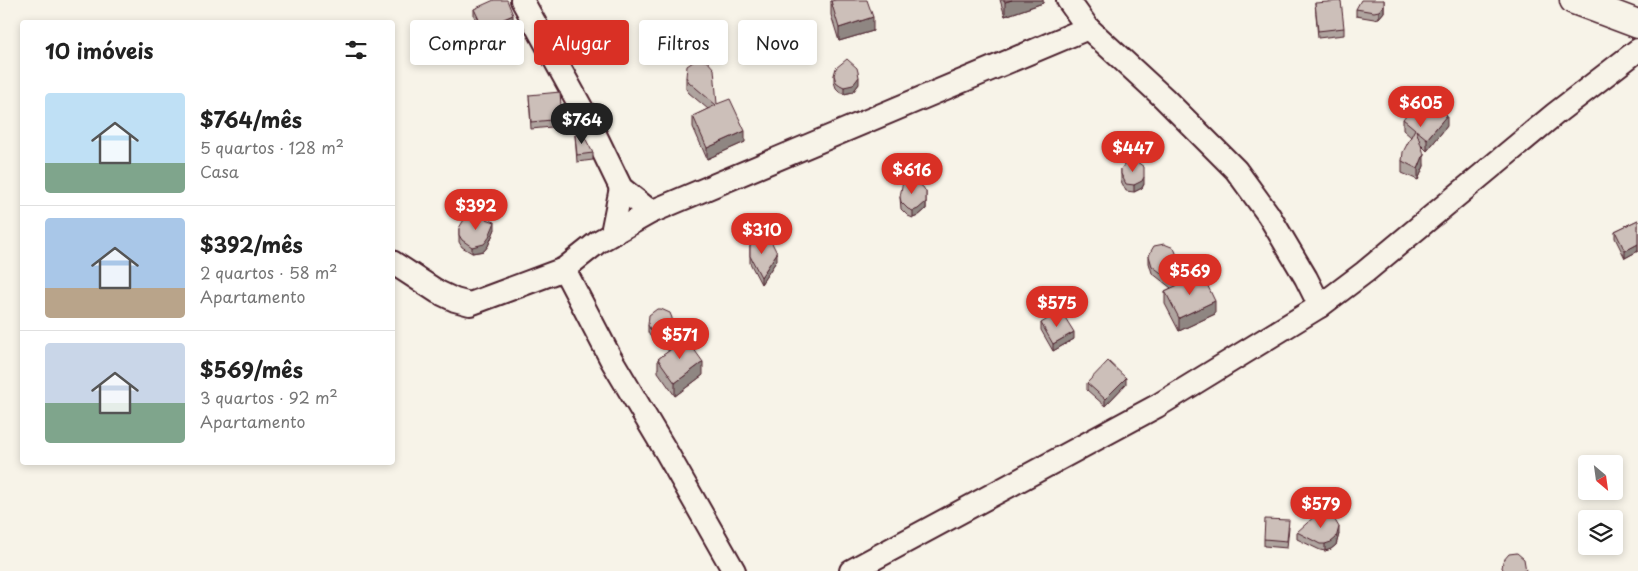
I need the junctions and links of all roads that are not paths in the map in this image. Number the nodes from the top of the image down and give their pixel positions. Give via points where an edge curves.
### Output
1 (522, 0) edge
2 (1068, 0) edge
3 (1574, 0) edge
4 (1638, 24) edge
5 (1088, 28) junction
6 (1638, 50) edge
7 (622, 188) junction
8 (652, 212) junction
9 (612, 233) junction
10 (395, 264) edge
11 (564, 269) junction
12 (1320, 306) junction
13 (734, 571) edge
14 (851, 571) edge

1 - 7 street
2 - 5 street
3 - 4 street
5 - 8 street
5 - 12 street via 1236,170 1268,214
6 - 12 street
7 - 8 street
7 - 9 street
8 - 9 street
9 - 11 street
10 - 11 street via 438,292 470,304
11 - 13 street via 611,358
12 - 14 street via 1157,406

